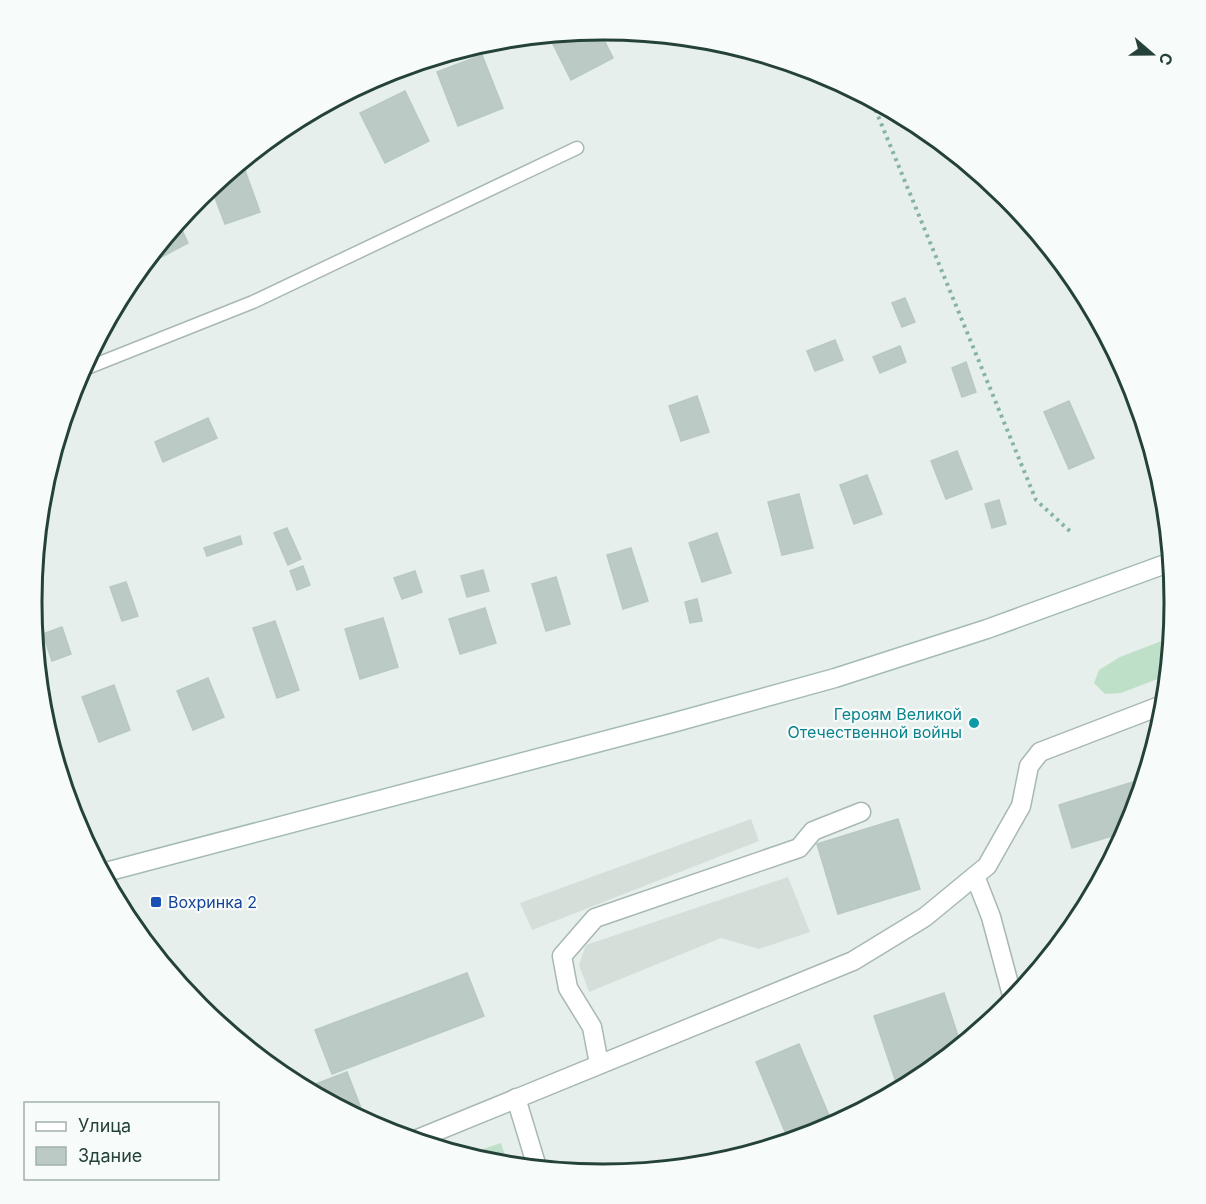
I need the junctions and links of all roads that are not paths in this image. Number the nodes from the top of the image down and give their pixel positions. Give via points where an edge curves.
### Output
1 (577, 148) dead end
2 (94, 365) edge
3 (1163, 565) edge
4 (1155, 708) edge
5 (861, 812) dead end
6 (110, 871) edge
7 (975, 876) junction
8 (1011, 987) edge
9 (599, 1064) junction
10 (516, 1098) junction
11 (427, 1135) edge
12 (535, 1159) edge

1 - 2 lane via 253,302
3 - 6 street via 987,629 835,678
4 - 7 street via 1040,752 1029,766 1021,806 987,866
5 - 9 street via 813,831 799,848 595,918 562,956 568,988 591,1027
7 - 8 street
7 - 9 street via 925,917 854,960
9 - 10 street
10 - 11 street
10 - 12 street

